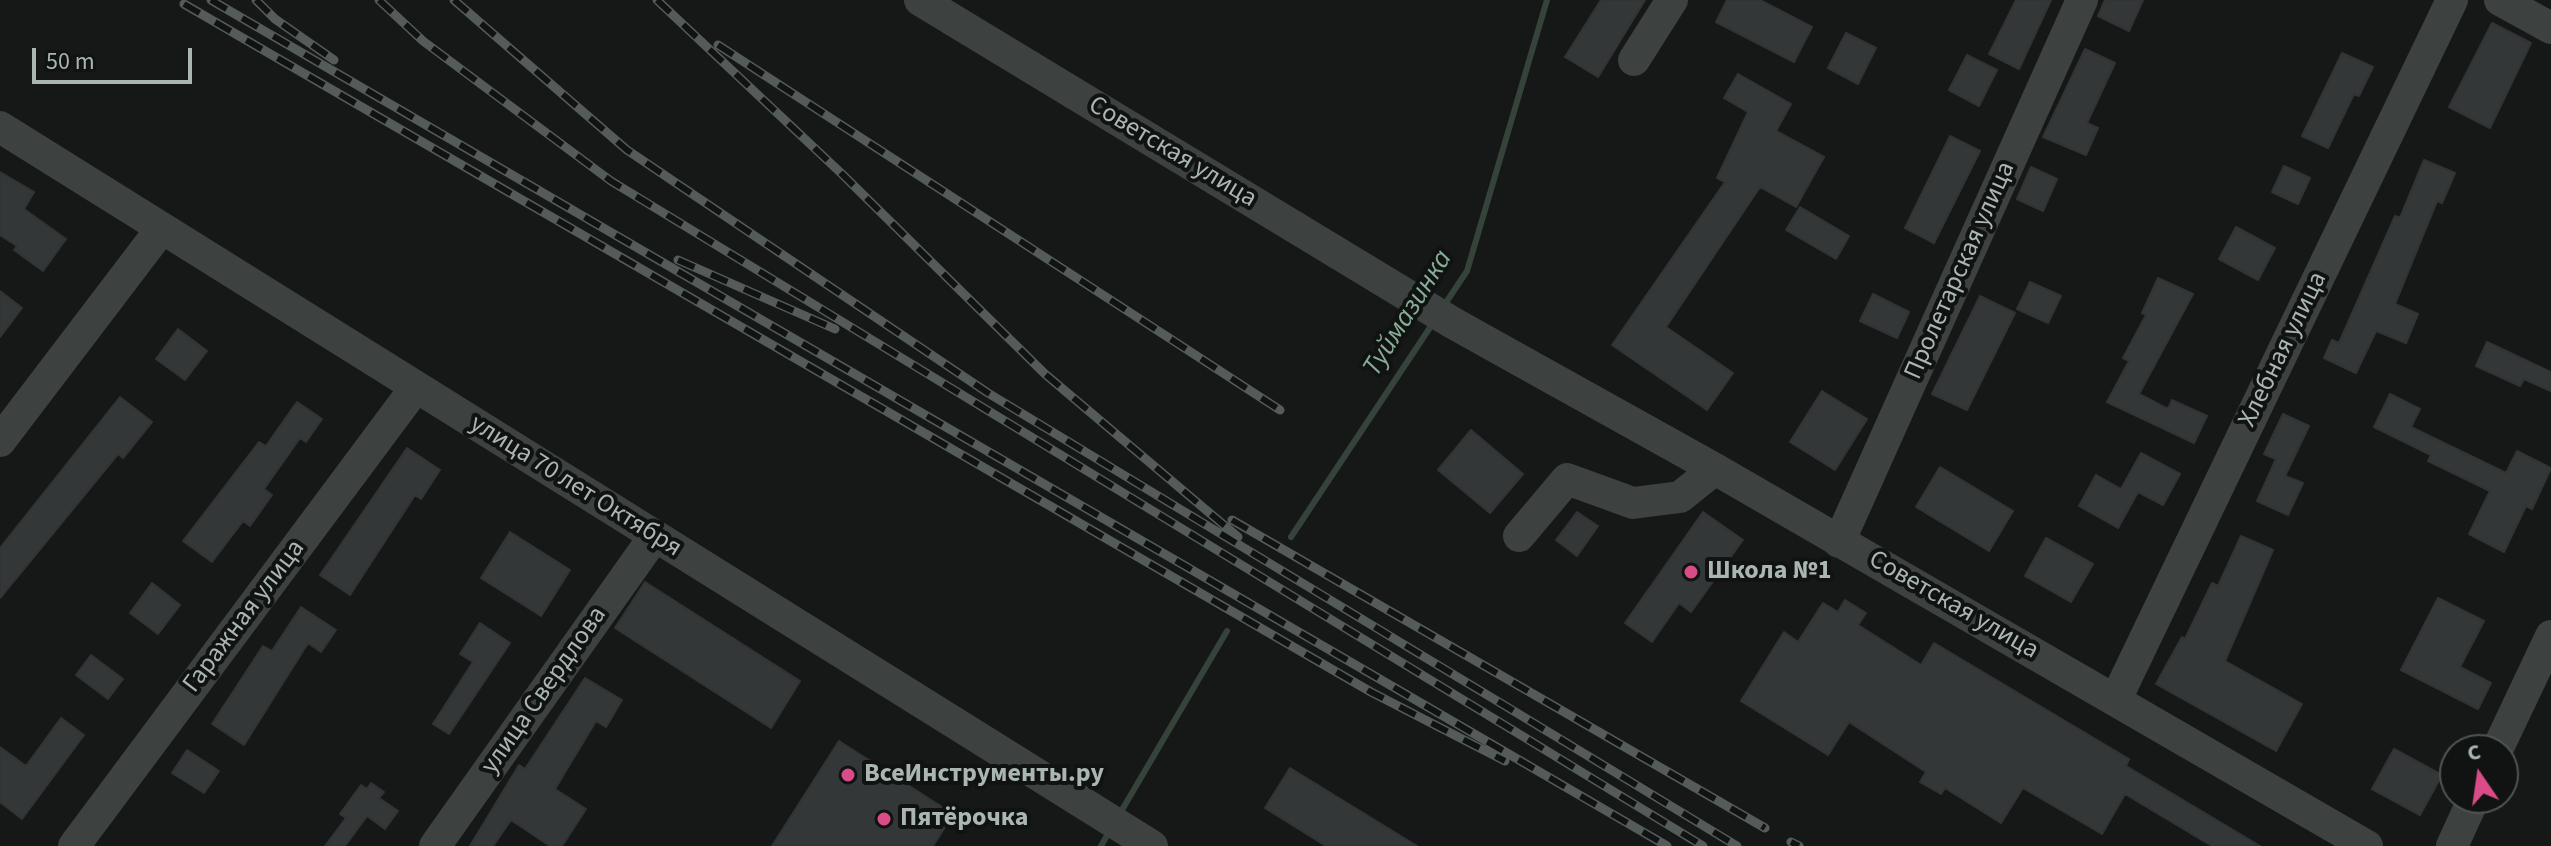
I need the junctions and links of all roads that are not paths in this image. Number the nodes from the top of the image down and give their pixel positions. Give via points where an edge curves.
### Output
1 (920, 0) edge
2 (1672, 0) edge
3 (2082, 0) edge
4 (2452, 0) edge
5 (2500, 0) edge
6 (2551, 28) edge
7 (1634, 60) dead end
8 (0, 127) edge
9 (162, 228) junction
10 (416, 387) junction
11 (0, 441) edge
12 (1715, 469) junction
13 (1519, 536) dead end
14 (654, 537) junction
15 (1839, 542) junction
16 (2551, 636) edge
17 (2116, 699) junction
18 (2505, 734) edge
19 (2467, 814) edge
20 (1142, 840) edge
21 (74, 846) edge
22 (435, 846) edge
23 (2367, 846) edge
24 (2452, 846) edge

1 - 12 street, Советская улица via 1453,323
2 - 7 street
3 - 15 street, Пролетарская улица
4 - 17 street, Хлебная улица
5 - 6 street
8 - 9 street, улица 70 лет Октября
9 - 10 street, улица 70 лет Октября
9 - 11 street
10 - 14 street, улица 70 лет Октября
10 - 21 street, Гаражная улица
12 - 13 street via 1680,497 1633,503 1567,479
12 - 15 street, Советская улица
14 - 20 street, улица 70 лет Октября
14 - 22 street, улица Свердлова
15 - 17 street, Советская улица
16 - 18 street
17 - 23 street, Советская улица
19 - 24 street

